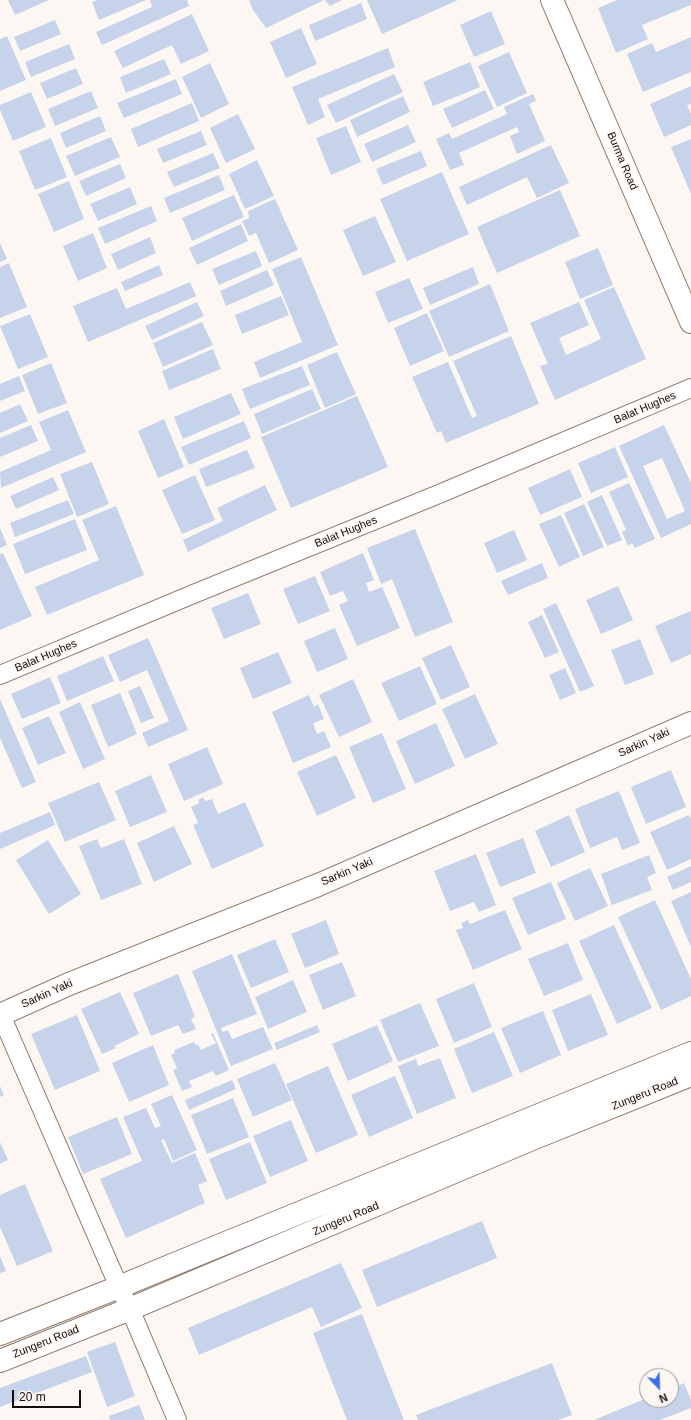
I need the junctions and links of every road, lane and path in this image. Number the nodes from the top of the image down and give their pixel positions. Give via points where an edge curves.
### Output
1 (552, 0) edge
2 (691, 322) edge
3 (691, 388) edge
4 (0, 675) edge
5 (691, 723) edge
6 (0, 1015) edge
7 (691, 1053) edge
8 (691, 1075) edge
9 (119, 1287) junction
10 (130, 1309) junction
11 (0, 1334) edge
12 (0, 1361) edge
13 (177, 1420) edge

1 - 2 street, Burma Road
3 - 4 street, Balat Hughes
5 - 6 street, Sarkin Yaki via 318,884 69,984
6 - 9 street
7 - 9 street
8 - 10 street, Zungeru Road via 532,1139
9 - 10 street
9 - 11 street
10 - 12 street, Zungeru Road
10 - 13 street

